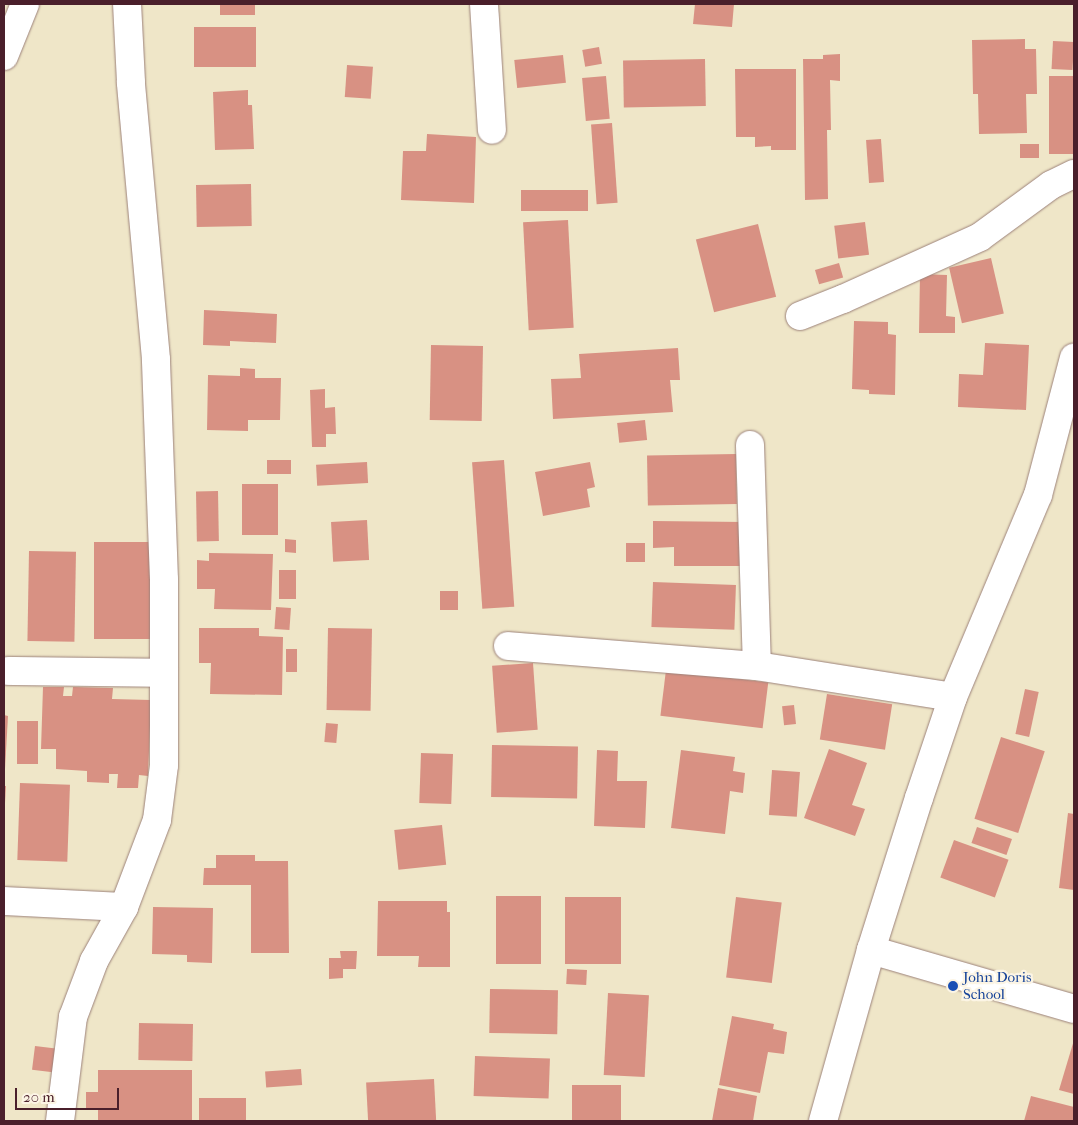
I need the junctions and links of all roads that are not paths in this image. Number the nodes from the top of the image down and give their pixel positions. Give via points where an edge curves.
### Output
1 (25, 4) edge
2 (127, 4) edge
3 (484, 4) edge
4 (4, 56) edge
5 (492, 130) dead end
6 (1074, 174) edge
7 (800, 316) dead end
8 (1074, 358) edge
9 (750, 445) dead end
10 (508, 646) dead end
11 (758, 666) junction
12 (8, 672) dead end
13 (164, 673) junction
14 (953, 698) junction
15 (4, 901) edge
16 (124, 907) junction
17 (871, 950) junction
18 (1074, 1009) edge
19 (60, 1121) edge
20 (823, 1121) edge

1 - 4 street
2 - 13 street via 156,358
3 - 5 street
6 - 7 street via 1051,185 980,237
8 - 14 street via 1038,495
9 - 11 street
10 - 11 street
11 - 14 street
12 - 13 street
13 - 16 street via 164,765 157,820
14 - 17 street
15 - 16 street
16 - 19 street via 94,961 73,1017
17 - 18 street
17 - 20 street

